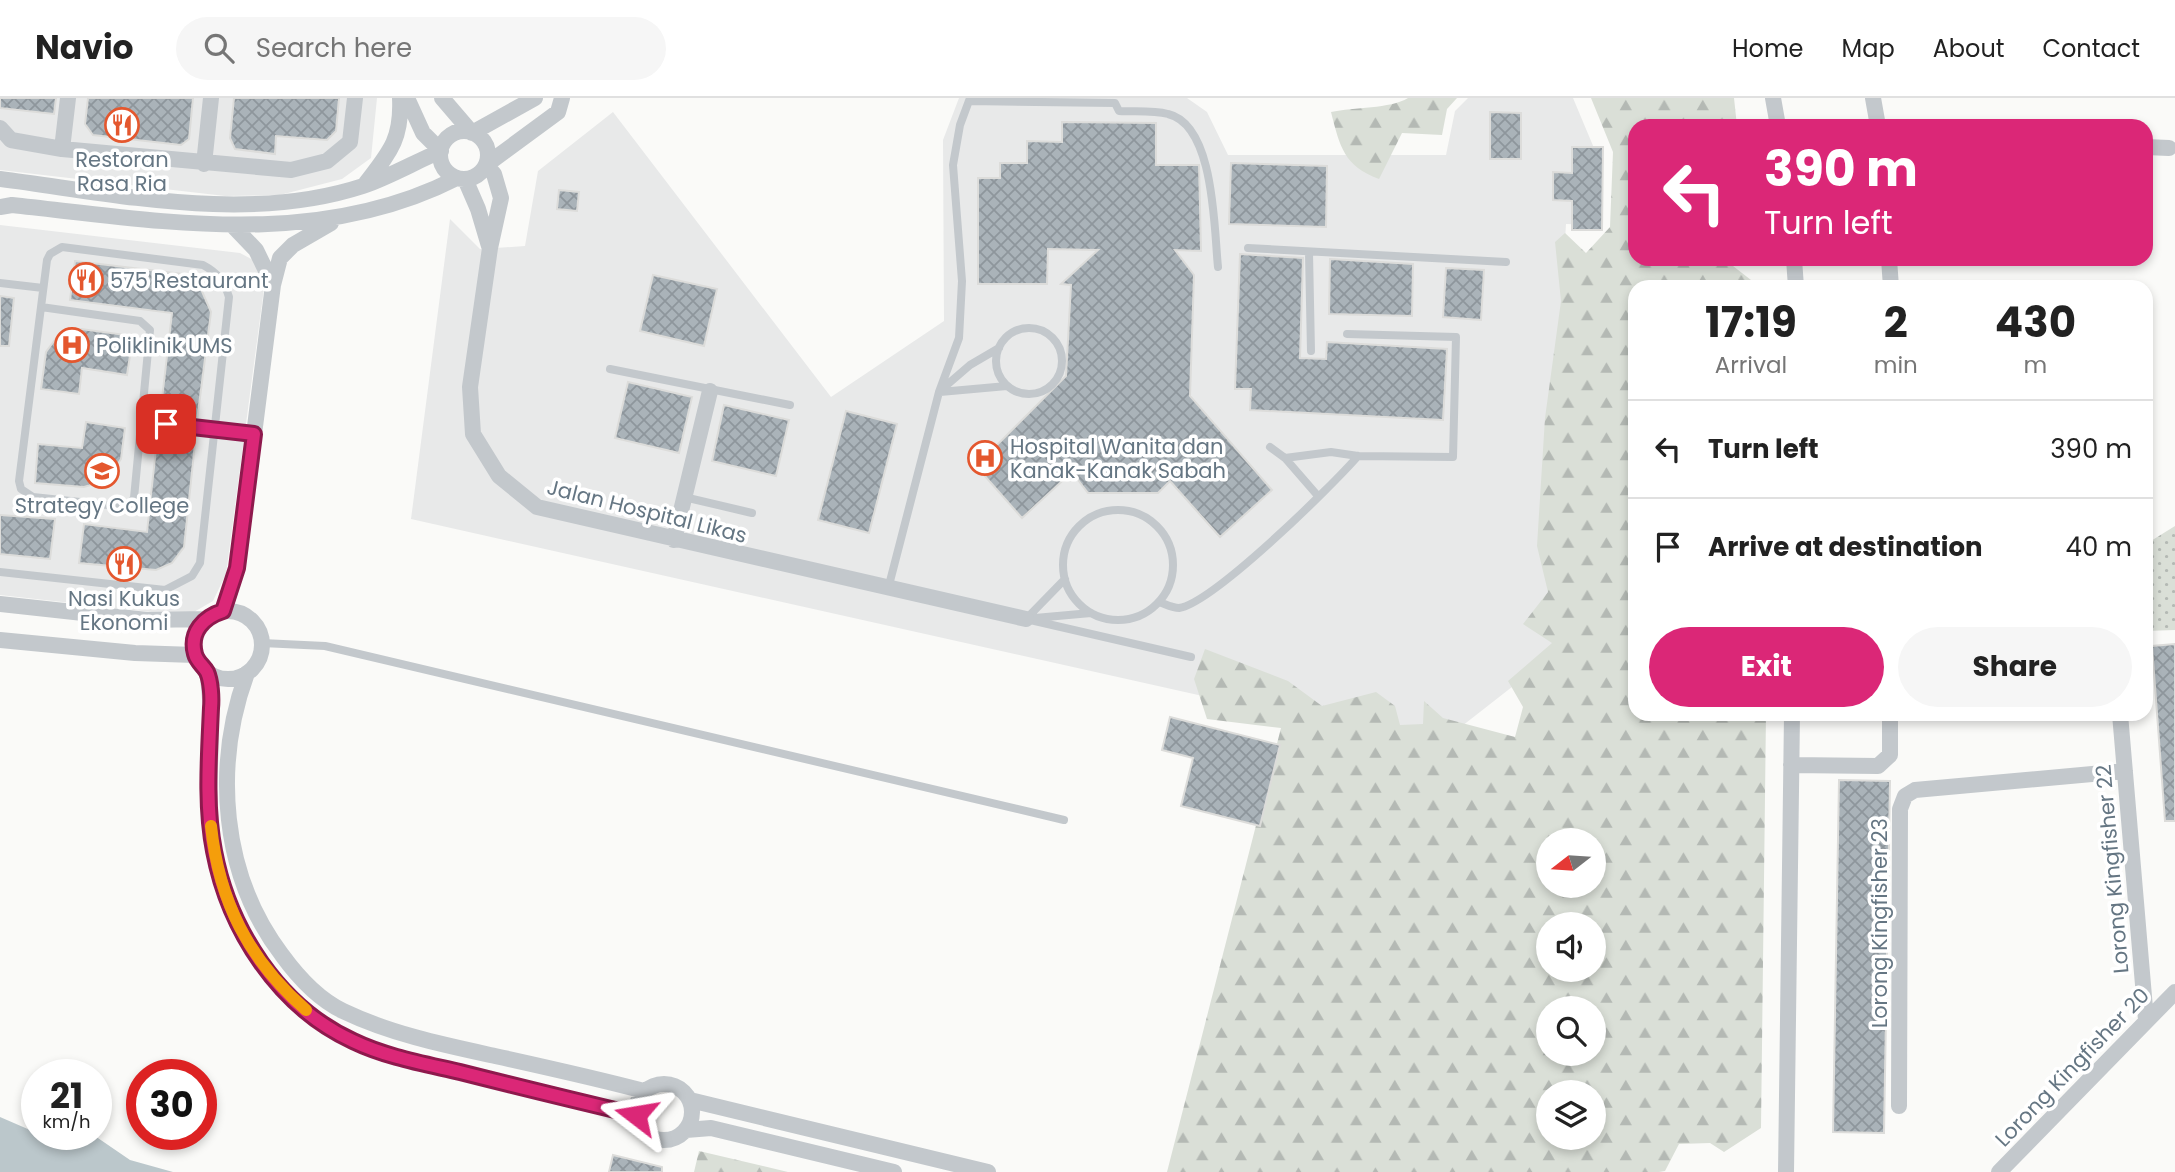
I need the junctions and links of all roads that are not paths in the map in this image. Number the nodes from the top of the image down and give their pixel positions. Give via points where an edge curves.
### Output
1 (68, 98) edge
2 (211, 98) edge
3 (355, 98) edge
4 (400, 98) edge
5 (407, 98) edge
6 (442, 98) edge
7 (535, 98) edge
8 (562, 98) edge
9 (1773, 98) edge
10 (1873, 98) edge
11 (970, 99) edge
12 (1777, 119) edge
13 (1877, 119) edge
14 (0, 128) edge
15 (472, 133) junction
16 (2153, 148) edge
17 (2169, 148) dead end
18 (62, 149) junction
19 (441, 151) junction
20 (204, 164) junction
21 (486, 165) junction
22 (461, 178) junction
23 (0, 179) edge
24 (365, 185) junction
25 (0, 207) edge
26 (339, 218) junction
27 (233, 226) junction
28 (490, 248) junction
29 (1248, 248) dead end
30 (1310, 253) junction
31 (1506, 262) dead end
32 (1218, 267) dead end
33 (0, 284) edge
34 (273, 285) junction
35 (43, 288) junction
36 (41, 307) junction
37 (1347, 334) dead end
38 (999, 348) junction
39 (1311, 351) dead end
40 (610, 369) dead end
41 (1007, 386) junction
42 (710, 391) junction
43 (939, 392) junction
44 (790, 405) dead end
45 (142, 421) junction
46 (215, 429) junction
47 (254, 434) junction
48 (1270, 447) dead end
49 (1358, 456) junction
50 (1285, 458) junction
51 (1318, 496) junction
52 (684, 497) junction
53 (752, 513) dead end
54 (674, 540) junction
55 (237, 568) junction
56 (0, 572) edge
57 (1065, 579) junction
58 (887, 589) junction
59 (1159, 602) junction
60 (0, 604) edge
61 (223, 611) junction
62 (1091, 613) junction
63 (245, 615) junction
64 (205, 619) junction
65 (1026, 619) junction
66 (0, 639) edge
67 (262, 643) junction
68 (195, 654) junction
69 (1191, 657) dead end
70 (206, 671) junction
71 (247, 673) junction
72 (1792, 721) edge
73 (1890, 721) edge
74 (2121, 721) edge
75 (1791, 765) junction
76 (2125, 771) junction
77 (1064, 820) dead end
78 (2175, 992) edge
79 (2146, 1020) junction
80 (644, 1091) junction
81 (690, 1100) junction
82 (1899, 1105) dead end
83 (636, 1115) junction
84 (686, 1130) junction
85 (894, 1172) edge
86 (988, 1172) edge
87 (1786, 1172) edge
88 (1999, 1172) edge

1 - 18 street
2 - 20 street
3 - 20 street via 351,142 327,162 291,170
4 - 24 street via 400,130 391,152
5 - 19 street via 423,133
6 - 15 street
7 - 15 street
8 - 21 street via 558,112
9 - 12 street
10 - 13 street
11 - 32 lane via 1115,103 1119,111 1170,114 1188,127 1201,148 1212,196
11 - 43 lane via 953,165 962,281 959,338
14 - 18 street via 10,140
15 - 19 street via 453,134
15 - 21 street via 486,147
16 - 17 street
18 - 20 street
19 - 22 street via 443,165
19 - 24 street
21 - 22 street via 478,175
21 - 28 street, Jalan Hospital Likas via 494,174 501,198
22 - 26 street
22 - 28 street via 478,209
23 - 24 street via 250,205 320,197
25 - 27 street
26 - 27 street
26 - 34 street via 280,258
27 - 34 street via 256,250
28 - 54 street, Jalan Hospital Likas via 470,387 472,434 499,476 537,507
29 - 30 lane
30 - 31 lane
30 - 39 lane
33 - 35 lane
34 - 47 street
35 - 36 lane
35 - 46 lane via 50,254 62,247 203,265 215,272 229,297
36 - 45 lane via 146,325 151,337
36 - 45 lane via 19,481 26,494 127,506 134,498
37 - 49 lane via 1457,337 1453,457
38 - 41 lane via 999,374
38 - 41 lane via 1013,332 1025,328 1046,333 1059,348 1061,368 1045,390 1024,394
38 - 43 lane
40 - 42 lane
41 - 43 lane
42 - 44 lane
42 - 52 street
43 - 58 lane
45 - 46 lane
46 - 47 lane
46 - 56 lane via 200,563 179,585 165,590
47 - 55 street
48 - 50 lane
49 - 50 lane via 1331,452
49 - 51 lane
50 - 51 lane
51 - 59 lane via 1228,581 1195,603 1177,608
52 - 53 lane
52 - 54 street
54 - 58 street, Jalan Hospital Likas
55 - 61 street
55 - 63 street
57 - 59 lane via 1067,545 1077,527 1090,517 1123,509 1153,522 1167,539 1173,561 1171,582
57 - 62 lane via 1075,600
57 - 65 lane
58 - 65 street, Jalan Hospital Likas
59 - 62 lane via 1129,619
60 - 64 street via 147,620
61 - 63 street
61 - 64 street
62 - 65 lane
63 - 67 street via 260,632
64 - 68 street via 195,635
65 - 69 lane
66 - 68 street via 135,653
67 - 71 street via 260,655
67 - 77 lane via 325,646
68 - 70 street
70 - 71 street via 225,679
70 - 83 street via 212,699 214,853 241,934 279,986 313,1016 353,1041 419,1062
71 - 80 street via 238,698 230,752 227,822 241,884 270,939 302,982 342,1011 417,1039
72 - 75 street
73 - 75 street via 1890,755 1878,766
74 - 76 street, Lorong Kingfisher 22
75 - 87 street
76 - 79 street, Lorong Kingfisher 22
76 - 82 street, Lorong Kingfisher 23 via 1914,790 1905,796 1900,809
78 - 79 street, Lorong Kingfisher 20
79 - 88 street, Lorong Kingfisher 20
80 - 81 street via 670,1083
80 - 83 street
81 - 84 street via 693,1116
81 - 86 street
83 - 84 street via 652,1138 670,1140
84 - 85 street via 711,1128

